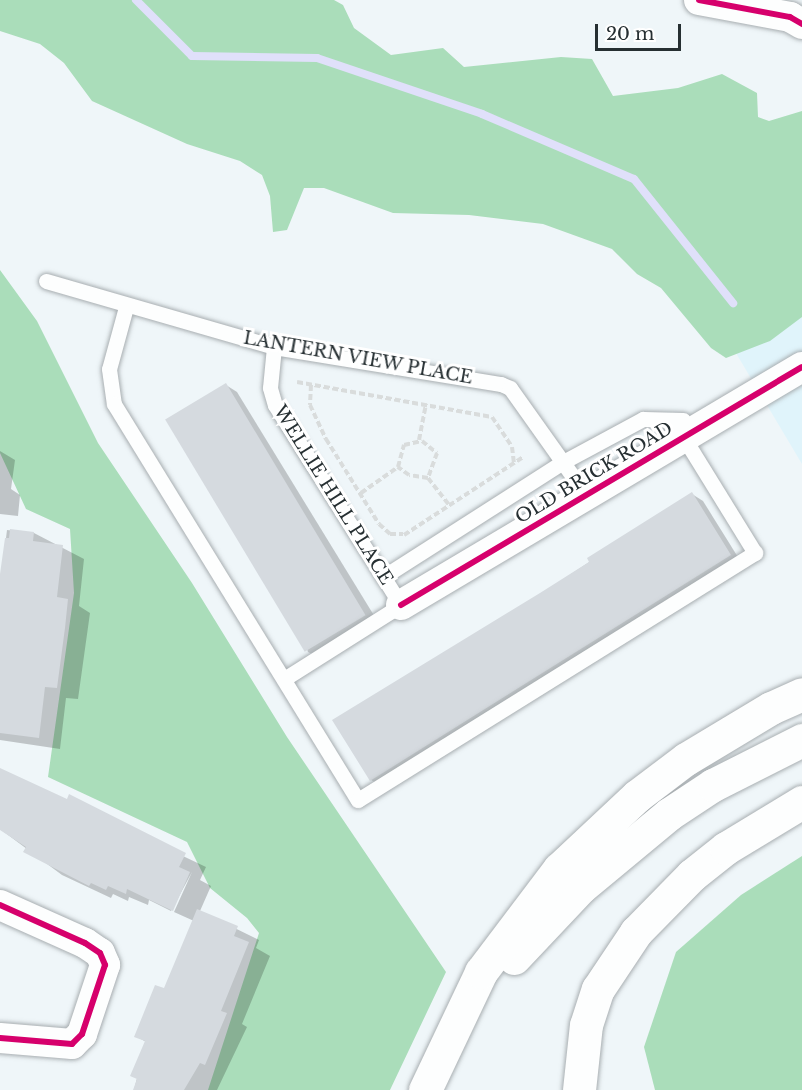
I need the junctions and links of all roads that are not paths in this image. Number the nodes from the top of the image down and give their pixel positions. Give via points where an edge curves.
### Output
1 (699, 0) edge
2 (802, 24) edge
3 (46, 281) dead end
4 (126, 307) junction
5 (274, 347) junction
6 (802, 367) edge
7 (679, 429) junction
8 (562, 462) junction
9 (586, 495) junction
10 (383, 577) junction
11 (401, 605) junction
12 (284, 679) junction
13 (802, 694) edge
14 (802, 740) edge
15 (802, 802) edge
16 (0, 905) edge
17 (0, 1038) edge
18 (425, 1090) edge
19 (579, 1090) edge

1 - 2 street via 790,17
3 - 4 lane, LANTERN VIEW PLACE
4 - 5 lane, LANTERN VIEW PLACE
4 - 12 lane via 109,369 114,404
5 - 8 lane, LANTERN VIEW PLACE via 501,384 510,388
5 - 10 lane, WELLIE HILL PLACE via 270,388 275,405
6 - 7 street, OLD BRICK ROAD via 713,421
7 - 8 lane via 643,419
7 - 9 street, OLD BRICK ROAD
7 - 12 lane via 755,553 358,800
8 - 9 lane, LANTERN VIEW PLACE
8 - 10 lane
9 - 11 street, OLD BRICK ROAD
10 - 11 lane, WELLIE HILL PLACE
11 - 12 lane
13 - 18 highway via 686,759 637,796 559,869 480,972
14 - 18 highway via 713,784 580,887 494,984
15 - 19 highway via 726,848 692,875 636,932 598,989 586,1024
16 - 17 street via 85,943 100,953 105,965 82,1034 72,1044

